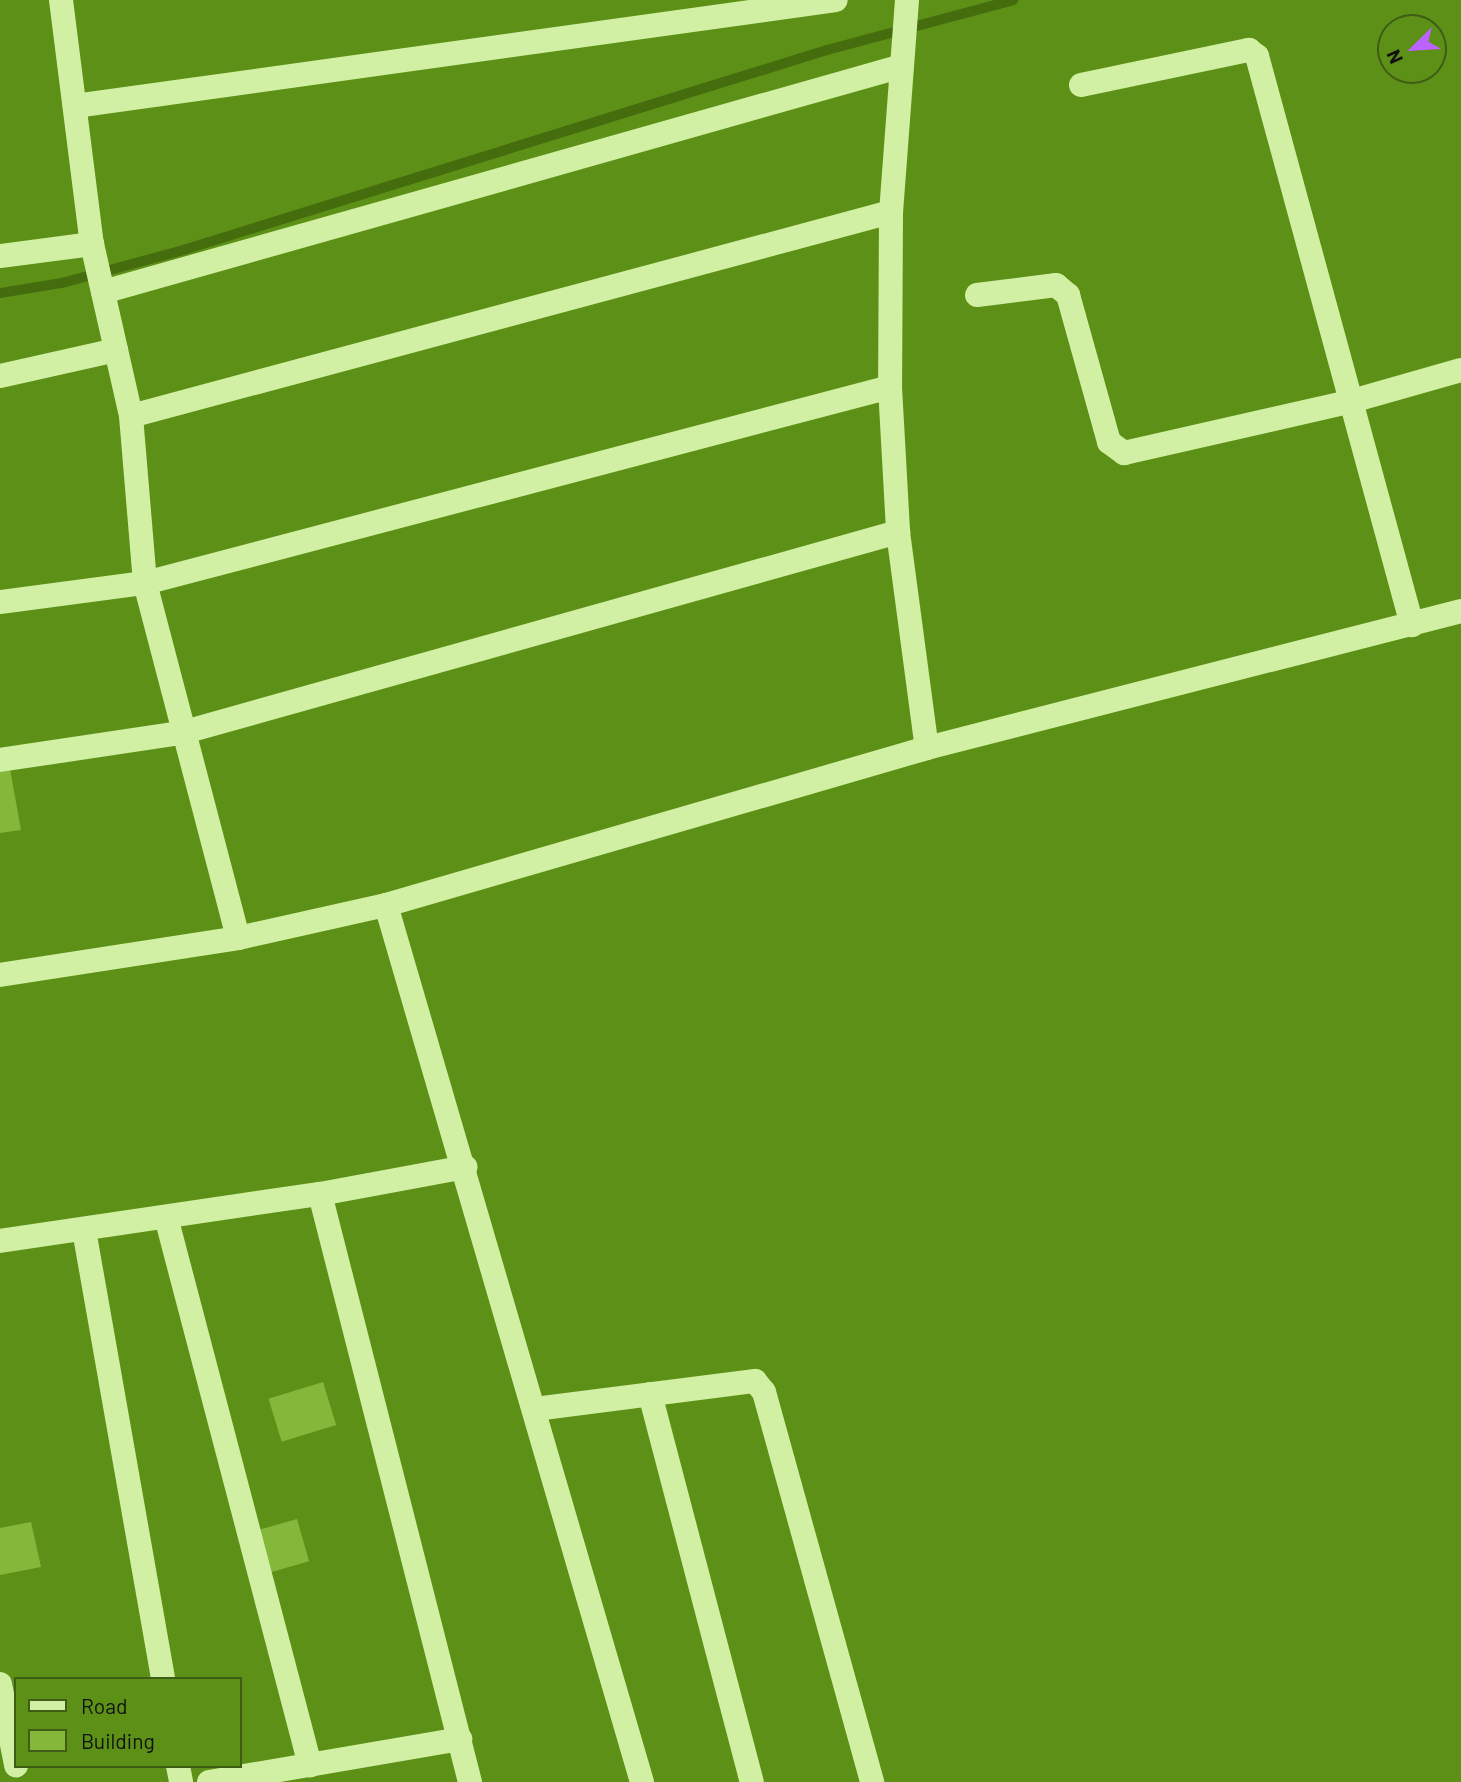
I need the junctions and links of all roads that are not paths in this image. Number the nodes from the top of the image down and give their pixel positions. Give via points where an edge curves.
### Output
1 (61, 0) edge
2 (836, 0) edge
3 (907, 0) edge
4 (902, 66) junction
5 (1080, 85) dead end
6 (75, 106) junction
7 (891, 212) junction
8 (92, 244) junction
9 (0, 256) edge
10 (103, 292) junction
11 (977, 295) dead end
12 (116, 350) junction
13 (1461, 370) edge
14 (0, 376) edge
15 (890, 387) junction
16 (1352, 401) junction
17 (131, 416) junction
18 (898, 532) junction
19 (145, 583) junction
20 (0, 602) edge
21 (1461, 611) edge
22 (1412, 625) junction
23 (181, 733) junction
24 (927, 748) junction
25 (0, 760) edge
26 (386, 905) junction
27 (238, 938) junction
28 (0, 975) edge
29 (466, 1167) junction
30 (320, 1194) junction
31 (166, 1217) junction
32 (84, 1230) junction
33 (0, 1241) edge
34 (650, 1394) junction
35 (535, 1409) junction
36 (163, 1677) edge
37 (0, 1684) edge
38 (460, 1739) junction
39 (14, 1755) edge
40 (310, 1765) junction
41 (209, 1782) edge
42 (470, 1782) edge
43 (642, 1782) edge
44 (752, 1782) edge
45 (872, 1782) edge

1 - 6 street
2 - 6 street
3 - 4 street
4 - 7 street
4 - 10 street
5 - 16 street via 1249,50 1257,56
6 - 8 street
7 - 15 street
7 - 17 street
8 - 9 street
8 - 10 street
10 - 12 street
11 - 16 street via 1056,285 1068,295 1109,442 1124,453
12 - 14 street
12 - 17 street
13 - 16 street
15 - 18 street
15 - 19 street
16 - 22 street
17 - 19 street
18 - 23 street
18 - 24 street
19 - 20 street
19 - 23 street
21 - 22 street
22 - 24 street
23 - 25 street
23 - 27 street
24 - 26 street
26 - 27 street
26 - 29 street
27 - 28 street
29 - 30 street
29 - 35 street
30 - 31 street
30 - 38 street
31 - 32 street
31 - 40 street
32 - 33 street
32 - 36 street
34 - 35 street
34 - 44 street
34 - 45 street via 755,1381 764,1392
35 - 43 street
37 - 39 street
38 - 40 street
38 - 42 street
40 - 41 street

